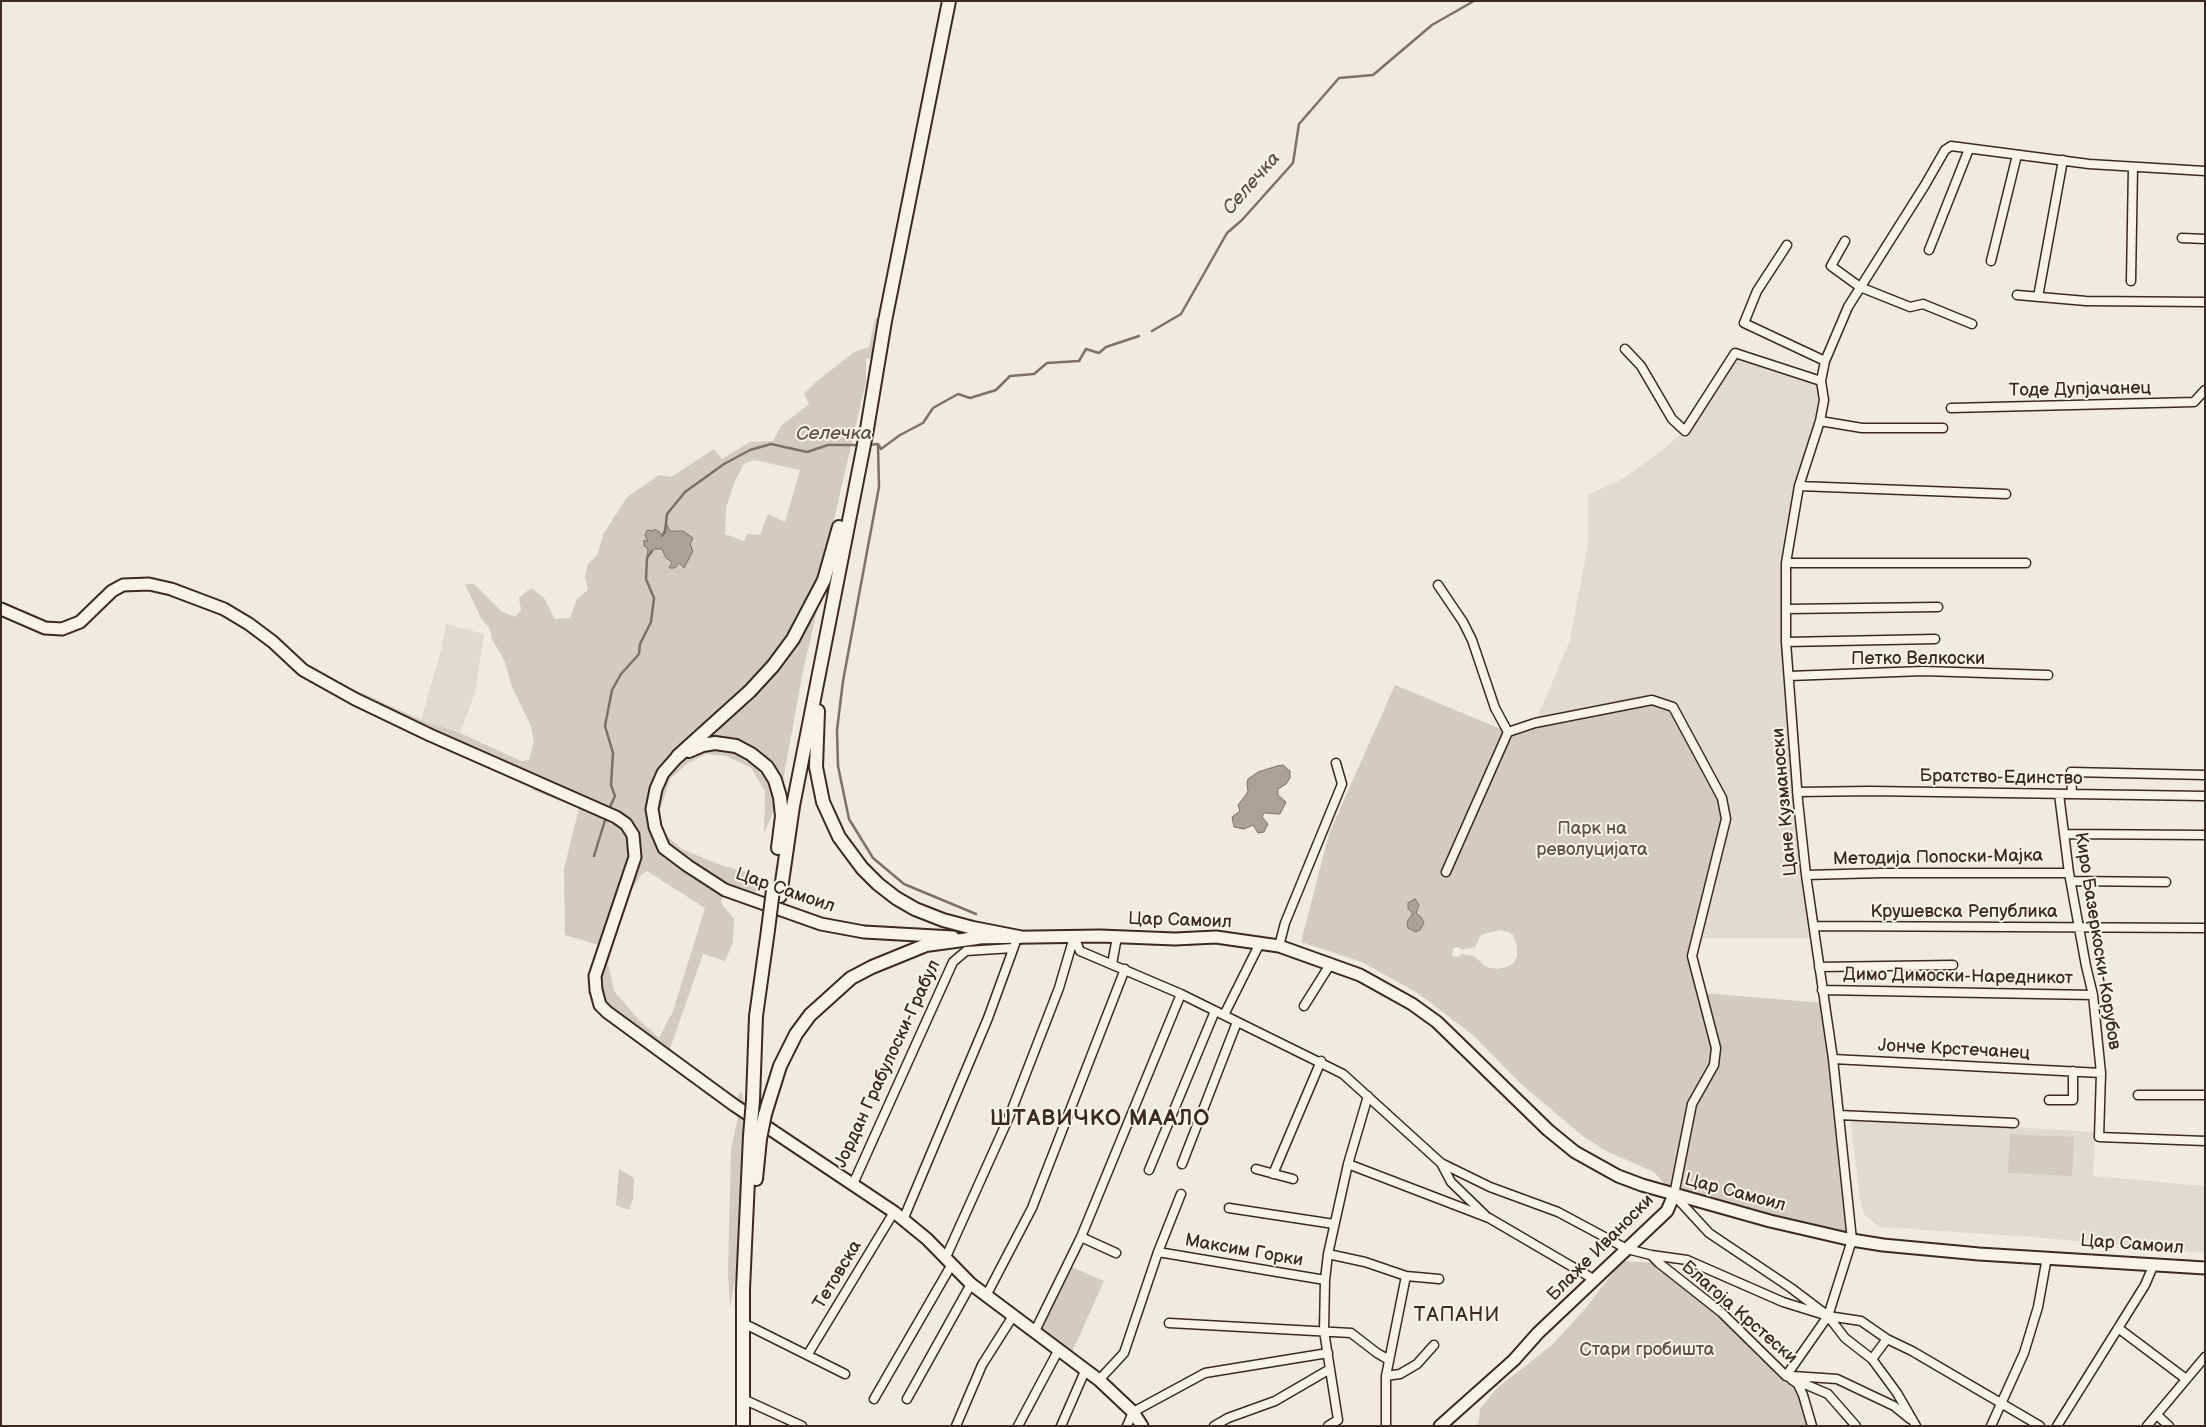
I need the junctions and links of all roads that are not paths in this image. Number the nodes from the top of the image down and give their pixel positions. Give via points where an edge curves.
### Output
1 (949, 1) edge
2 (1969, 150) junction
3 (2017, 155) junction
4 (2063, 160) junction
5 (2134, 167) junction
6 (2205, 170) edge
7 (2182, 238) dead end
8 (2205, 239) edge
9 (1845, 241) dead end
10 (1787, 245) dead end
11 (1930, 250) dead end
12 (1991, 261) dead end
13 (2131, 281) dead end
14 (1860, 287) junction
15 (2017, 295) dead end
16 (2038, 296) junction
17 (2205, 302) edge
18 (1972, 324) dead end
19 (1625, 349) dead end
20 (1825, 360) junction
21 (1821, 381) junction
22 (2205, 390) edge
23 (1951, 408) dead end
24 (1820, 421) junction
25 (1943, 428) dead end
26 (855, 473) junction
27 (1799, 486) junction
28 (2006, 494) dead end
29 (1786, 563) junction
30 (2026, 563) dead end
31 (1438, 585) dead end
32 (1938, 607) dead end
33 (1, 609) edge
34 (1787, 609) junction
35 (1935, 639) dead end
36 (1786, 642) junction
37 (2048, 675) dead end
38 (1789, 676) junction
39 (1508, 732) junction
40 (678, 756) junction
41 (1336, 763) dead end
42 (2205, 775) edge
43 (1797, 792) junction
44 (2059, 794) junction
45 (2072, 794) junction
46 (2205, 796) edge
47 (2065, 834) junction
48 (2205, 835) edge
49 (1446, 872) dead end
50 (1806, 875) junction
51 (2070, 877) junction
52 (2166, 882) dead end
53 (776, 893) junction
54 (1814, 926) junction
55 (2080, 928) junction
56 (2205, 928) edge
57 (1074, 937) junction
58 (1117, 937) junction
59 (977, 938) junction
60 (1016, 942) junction
61 (1260, 943) junction
62 (1279, 946) junction
63 (1331, 963) junction
64 (1112, 964) junction
65 (1953, 965) dead end
66 (1819, 967) junction
67 (1125, 969) junction
68 (1822, 990) junction
69 (1181, 994) junction
70 (2093, 994) junction
71 (1304, 1006) dead end
72 (1215, 1011) junction
73 (1224, 1015) junction
74 (1237, 1022) junction
75 (1833, 1059) junction
76 (1321, 1061) junction
77 (2073, 1071) junction
78 (2101, 1072) junction
79 (2138, 1095) dead end
80 (1368, 1096) junction
81 (2205, 1096) edge
82 (2049, 1100) dead end
83 (1839, 1115) junction
84 (2014, 1123) dead end
85 (755, 1138) junction
86 (2205, 1141) edge
87 (1441, 1163) junction
88 (1182, 1164) dead end
89 (1348, 1164) junction
90 (1256, 1169) dead end
91 (1149, 1170) dead end
92 (1273, 1174) junction
93 (1293, 1179) dead end
94 (853, 1184) junction
95 (1181, 1194) dead end
96 (1674, 1196) junction
97 (1229, 1208) dead end
98 (898, 1216) junction
99 (1489, 1218) junction
100 (1334, 1224) junction
101 (1081, 1237) junction
102 (1852, 1240) junction
103 (1627, 1249) junction
104 (1158, 1252) junction
105 (1116, 1253) dead end
106 (1328, 1254) junction
107 (1652, 1255) junction
108 (2047, 1257) junction
109 (949, 1260) junction
110 (2154, 1264) junction
111 (2205, 1268) edge
112 (1406, 1276) junction
113 (1439, 1279) dead end
114 (1324, 1280) junction
115 (1595, 1280) junction
116 (971, 1284) junction
117 (986, 1296) junction
118 (1013, 1316) junction
119 (1828, 1316) junction
120 (743, 1323) junction
121 (1170, 1323) dead end
122 (2118, 1328) junction
123 (1035, 1331) junction
124 (1324, 1332) junction
125 (1887, 1338) junction
126 (1434, 1345) dead end
127 (1058, 1351) junction
128 (1328, 1353) junction
129 (808, 1354) junction
130 (2205, 1357) edge
131 (1872, 1359) junction
132 (1389, 1360) junction
133 (1330, 1369) junction
134 (1085, 1371) junction
135 (846, 1374) dead end
136 (1386, 1376) junction
137 (1786, 1376) junction
138 (2186, 1379) junction
139 (1099, 1380) junction
140 (743, 1398) junction
141 (907, 1398) dead end
142 (874, 1399) dead end
143 (2002, 1404) junction
144 (1133, 1412) junction
145 (2157, 1415) junction
146 (1915, 1424) edge
147 (743, 1426) edge
148 (802, 1426) edge
149 (956, 1426) edge
150 (1018, 1426) edge
151 (1061, 1426) edge
152 (1127, 1426) edge
153 (1142, 1426) edge
154 (1214, 1426) edge
155 (1328, 1426) edge
156 (1386, 1426) edge
157 (1440, 1426) edge
158 (1812, 1426) edge
159 (1856, 1426) edge
160 (1991, 1426) edge
161 (2040, 1426) edge
162 (2057, 1426) edge
163 (2147, 1426) edge
164 (2168, 1426) edge

1 - 26 main road
2 - 3 street, Цане Кузманоски
2 - 11 street
2 - 14 street, Цане Кузманоски via 1951,146 1945,150
3 - 4 street, Цане Кузманоски
3 - 12 street
4 - 5 street, Цане Кузманоски
4 - 16 street
5 - 6 street, Цане Кузманоски
5 - 13 street
7 - 8 street
9 - 14 street via 1831,266
10 - 20 street via 1757,291 1744,323
14 - 18 street via 1910,307 1923,304
14 - 20 street, Цане Кузманоски
15 - 16 street
16 - 17 street via 2086,301
19 - 21 street via 1641,366 1672,419 1685,432 1735,353
20 - 21 street, Цане Кузманоски
21 - 24 street, Цане Кузманоски via 1824,400
22 - 23 street, Тоде Дупјачанец via 2194,402
24 - 25 street via 1862,428
24 - 27 street, Цане Кузманоски
26 - 40 main road via 824,580 793,639 750,691
26 - 53 main road
26 - 60 main road via 849,555 818,710 816,767 823,802 839,837 862,868 896,898 943,920
27 - 28 street
27 - 29 street, Цане Кузманоски
29 - 30 street
29 - 34 street, Цане Кузманоски
31 - 39 street via 1472,640 1495,708
32 - 34 street
33 - 94 street, Јордан Грабулоски-Грабул via 45,628 62,629 80,622 112,591 123,585 149,584 171,589 224,610 249,624 303,670 354,699 616,817 633,835 635,857 595,976 600,1004 770,1131
34 - 36 street, Цане Кузманоски
35 - 36 street, Петко Велкоски
36 - 38 street, Цане Кузманоски
37 - 38 street, Петко Велкоски via 1923,671
38 - 43 street, Цане Кузманоски
39 - 49 street
39 - 96 street, Блаже Иваноски via 1535,723 1652,700 1664,702 1673,707 1722,798 1726,819 1692,956 1716,1048 1714,1065 1692,1104
40 - 53 main road via 716,743 736,746 767,767 775,780 782,816
40 - 59 street, Цар Самоил via 663,773 656,789 652,809 655,827 664,848 725,890 821,924 864,932
41 - 62 street via 1342,784
42 - 45 street via 2071,772
43 - 44 street, Братство-Единство
43 - 50 street, Цане Кузманоски
44 - 45 street, Братство-Единство
44 - 47 street, Киро Базеркоски-Корубов
45 - 46 street, Братство-Единство
47 - 48 street, Методија Попоски-Мајка
47 - 51 street, Киро Базеркоски-Корубов
50 - 51 street, Методија Попоски-Мајка via 1881,872
50 - 54 street, Цане Кузманоски
51 - 52 street, Методија Попоски-Мајка
51 - 55 street, Киро Базеркоски-Корубов
53 - 85 main road, bridge via 756,1016
54 - 55 street, Крушевска Република
54 - 66 street, Цане Кузманоски
55 - 56 street, Крушевска Република
55 - 70 street, Киро Базеркоски-Корубов
57 - 58 street, Цар Самоил
57 - 60 street, Цар Самоил
57 - 64 street via 1080,951
57 - 109 street via 1059,988
58 - 61 street, Цар Самоил via 1216,938
58 - 64 street
59 - 60 street, Цар Самоил
59 - 85 main road, bridge via 926,945 851,978 810,1015 796,1034 780,1066
60 - 94 street, Јордан Грабулоски-Грабул via 966,951 953,962
60 - 98 street via 988,1018
61 - 62 street, Цар Самоил
61 - 73 street
62 - 63 street, Цар Самоил
63 - 71 street
63 - 96 street, Цар Самоил via 1384,988 1437,1022 1548,1130 1575,1152 1618,1176
64 - 67 street
65 - 66 street, Димо Димоски-Наредникот
66 - 68 street, Цане Кузманоски
67 - 69 street
67 - 117 street via 1032,1208
68 - 70 street, Димо Димоски-Наредникот
68 - 75 street, Цане Кузманоски
69 - 72 street
69 - 101 street
70 - 78 street, Киро Базеркоски-Корубов
72 - 73 street
72 - 91 street
73 - 74 street
74 - 76 street
74 - 88 street
75 - 77 street, Јонче Крстечанец
75 - 83 street, Цане Кузманоски
76 - 80 street via 1343,1074
76 - 92 street
77 - 78 street, Јонче Крстечанец
77 - 82 street via 2073,1100
78 - 86 street, Киро Базеркоски-Корубов via 2099,1137
79 - 81 street
80 - 87 street
80 - 89 street, Максим Горки
83 - 84 street
83 - 102 street, Цане Кузманоски
85 - 120 main road
87 - 99 street via 1451,1182
87 - 103 street via 1490,1187 1558,1212
89 - 99 street
89 - 100 street, Максим Горки
90 - 92 street
92 - 93 street
94 - 98 street, Јордан Грабулоски-Грабул
95 - 104 street, Максим Горки
96 - 102 street, Цар Самоил
96 - 103 street, Блаже Иваноски via 1667,1211
96 - 119 street via 1709,1233
97 - 100 street
98 - 109 street, Јордан Грабулоски-Грабул
98 - 129 street, Тетовска
99 - 115 street
100 - 106 street, Максим Горки
101 - 105 street
101 - 123 street
102 - 108 street, Цар Самоил via 1928,1250
102 - 119 street, Цане Кузманоски
103 - 107 street
103 - 115 street, Блаже Иваноски
104 - 114 street, Максим Горки
104 - 139 street, Максим Горки via 1124,1353
106 - 112 street, Максим Горки
106 - 114 street, Максим Горки
107 - 119 street via 1687,1260 1783,1302
107 - 137 street, Благоја Крстески via 1721,1312
108 - 110 street, Цар Самоил
108 - 143 street via 2038,1306 2024,1353
109 - 116 street, Јордан Грабулоски-Грабул
109 - 142 street
110 - 111 street, Цар Самоил
110 - 122 street
112 - 113 street, Максим Горки
112 - 132 street
114 - 124 street, Максим Горки
115 - 157 street, Блаже Иваноски via 1514,1360
116 - 117 street, Јордан Грабулоски-Грабул
116 - 141 street
117 - 118 street, Јордан Грабулоски-Грабул
118 - 123 street, Јордан Грабулоски-Грабул
118 - 149 street via 982,1366
119 - 125 street via 1861,1321
119 - 131 street via 1845,1338
119 - 137 street, Цане Кузманоски
120 - 129 street
120 - 140 main road
121 - 124 street
122 - 138 street
122 - 162 street
123 - 127 street, Јордан Грабулоски-Грабул
124 - 128 street, Максим Горки
124 - 132 street via 1351,1333
125 - 131 street
125 - 143 street
126 - 136 street via 1417,1364 1400,1374
127 - 134 street, Јордан Грабулоски-Грабул
127 - 150 street
128 - 133 street, Максим Горки
128 - 144 street via 1205,1373
129 - 135 street
130 - 138 street
131 - 146 street
132 - 136 street
133 - 154 street via 1275,1401
133 - 155 street, Максим Горки via 1338,1420
134 - 139 street, Јордан Грабулоски-Грабул
134 - 151 street
136 - 156 street
137 - 146 street via 1837,1379 1894,1406
137 - 158 street via 1798,1384
137 - 159 street, Благоја Крстески via 1828,1394
138 - 145 street
139 - 144 street, Јордан Грабулоски-Грабул
140 - 147 main road
140 - 148 street
143 - 160 street
143 - 161 street
144 - 152 street
144 - 153 street, Јордан Грабулоски-Грабул
145 - 163 street
145 - 164 street

